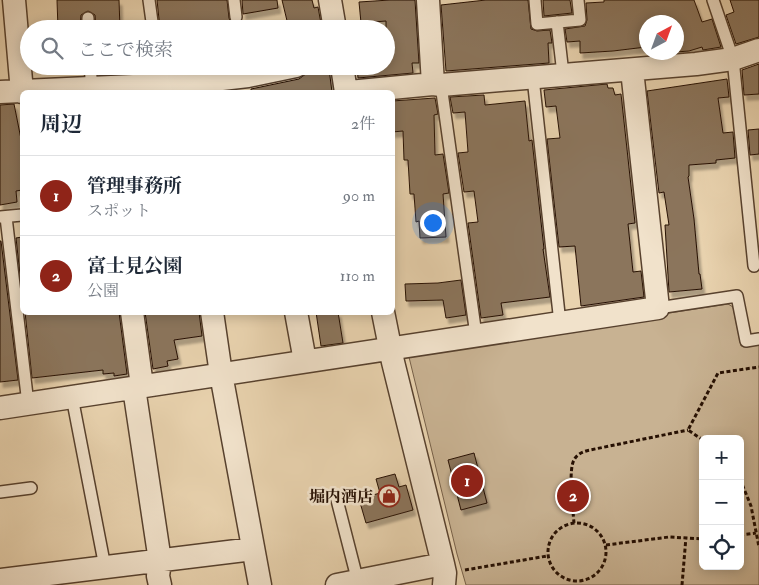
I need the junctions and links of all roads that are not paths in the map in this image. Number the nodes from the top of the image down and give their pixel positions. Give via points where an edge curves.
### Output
1 (14, 0) edge
2 (149, 0) edge
3 (234, 0) edge
4 (330, 0) edge
5 (428, 0) edge
6 (535, 0) edge
7 (578, 0) edge
8 (714, 0) edge
9 (236, 17) dead end
10 (152, 20) edge
11 (334, 20) edge
12 (557, 22) junction
13 (759, 50) edge
14 (734, 59) junction
15 (20, 61) edge
16 (632, 70) junction
17 (563, 74) junction
18 (21, 75) edge
19 (93, 75) edge
20 (253, 75) edge
21 (344, 75) edge
22 (533, 78) junction
23 (170, 82) edge
24 (437, 85) junction
25 (23, 90) edge
26 (98, 90) edge
27 (347, 90) edge
28 (373, 90) edge
29 (0, 92) edge
30 (20, 92) edge
31 (20, 215) edge
32 (3, 217) edge
33 (754, 266) dead end
34 (658, 308) junction
35 (132, 315) edge
36 (212, 315) edge
37 (297, 315) edge
38 (384, 315) edge
39 (560, 323) junction
40 (476, 335) junction
41 (759, 339) edge
42 (390, 348) junction
43 (305, 361) junction
44 (221, 374) junction
45 (138, 387) junction
46 (72, 397) junction
47 (28, 404) junction
48 (0, 408) edge
49 (31, 488) dead end
50 (0, 492) edge
51 (337, 500) dead end
52 (253, 549) junction
53 (160, 561) junction
54 (98, 574) edge
55 (444, 574) edge
56 (5, 582) edge
57 (351, 584) edge
58 (160, 585) edge
59 (260, 585) edge

1 - 15 street
2 - 10 lane
3 - 9 lane
4 - 11 street
5 - 24 street
6 - 12 lane via 537,24
7 - 12 lane via 580,20
8 - 14 lane
12 - 17 lane
13 - 14 street
14 - 16 street
14 - 33 lane
16 - 17 street
16 - 34 street
17 - 22 street
18 - 25 street
19 - 26 lane
20 - 23 street
21 - 27 street
22 - 24 street
22 - 39 lane
23 - 26 street
24 - 28 street
24 - 40 lane
29 - 30 street
31 - 32 lane
32 - 47 lane
34 - 39 street
34 - 41 lane via 737,296 746,341
35 - 45 street
36 - 44 street
37 - 43 street
38 - 42 street
39 - 40 street
40 - 42 street
42 - 43 street
42 - 55 street
43 - 44 street
44 - 45 street
44 - 52 street
45 - 46 street
45 - 53 street
46 - 47 street
46 - 54 lane
47 - 48 street
49 - 50 lane
51 - 57 lane
52 - 53 street
52 - 59 street
53 - 54 street
53 - 58 street
54 - 56 street
55 - 57 street

